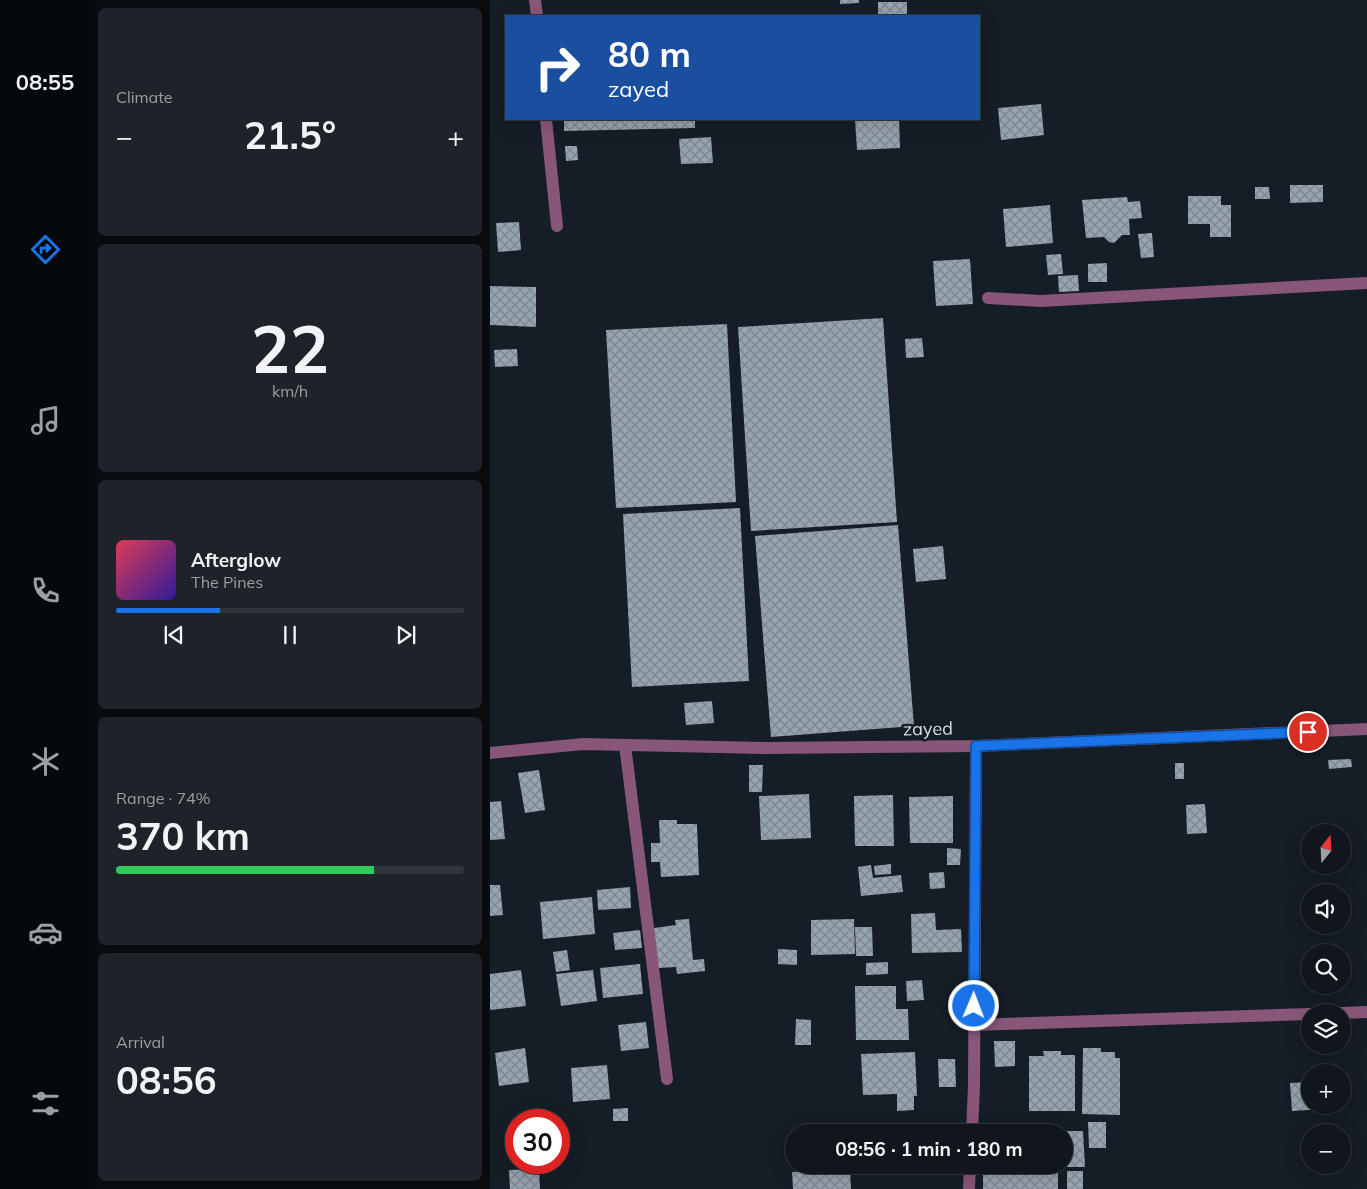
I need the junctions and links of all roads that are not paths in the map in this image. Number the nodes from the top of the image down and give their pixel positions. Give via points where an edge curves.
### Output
1 (535, 0) edge
2 (537, 15) edge
3 (546, 120) edge
4 (557, 226) dead end
5 (1367, 283) edge
6 (988, 298) dead end
7 (1367, 729) edge
8 (625, 745) junction
9 (976, 746) junction
10 (490, 753) edge
11 (1367, 1012) edge
12 (1351, 1013) edge
13 (1301, 1014) edge
14 (974, 1025) junction
15 (666, 1079) dead end
16 (972, 1124) edge
17 (970, 1174) edge
18 (969, 1189) edge

1 - 2 street
3 - 4 street
5 - 6 street via 1041,301
7 - 9 street, zayed
8 - 9 street, zayed via 764,748
8 - 10 street, zayed via 583,744
8 - 15 street
9 - 14 street
11 - 12 street
13 - 14 street
14 - 16 street
17 - 18 street

